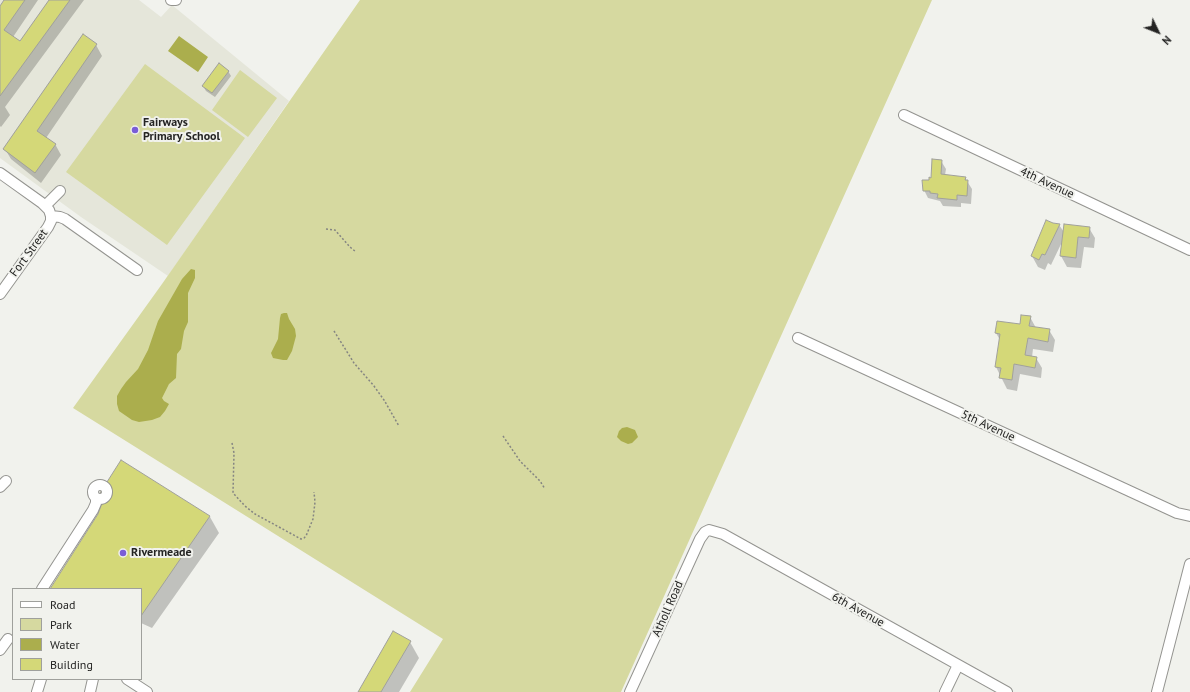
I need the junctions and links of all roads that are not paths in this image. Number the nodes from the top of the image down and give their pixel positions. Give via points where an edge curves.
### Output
1 (163, 0) edge
2 (166, 0) edge
3 (171, 0) edge
4 (176, 0) edge
5 (904, 115) dead end
6 (0, 173) edge
7 (60, 191) dead end
8 (48, 210) junction
9 (1190, 250) edge
10 (137, 270) dead end
11 (0, 294) edge
12 (798, 338) dead end
13 (96, 498) dead end
14 (1177, 513) junction
15 (1190, 516) edge
16 (1190, 524) edge
17 (709, 530) joint
18 (1190, 564) edge
19 (43, 588) edge
20 (8, 639) dead end
21 (0, 650) edge
22 (958, 665) junction
23 (41, 680) edge
24 (93, 680) edge
25 (128, 680) edge
26 (37, 692) edge
27 (90, 692) edge
28 (146, 692) edge
29 (630, 692) edge
30 (945, 692) edge
31 (1007, 692) edge
32 (1157, 692) edge

1 - 2 street
3 - 4 street
5 - 9 street, 4th Avenue
6 - 8 street
7 - 8 street
8 - 10 street via 65,219
8 - 11 street, Fort Street via 51,221 48,227
12 - 14 street, 5th Avenue
13 - 19 street via 93,510
14 - 15 street, 5th Avenue
14 - 16 street, 5th Avenue
17 - 22 street, 6th Avenue via 723,534
17 - 29 street, Atholl Road via 700,539
18 - 32 street
20 - 21 street
22 - 30 street
22 - 31 street, 6th Avenue
23 - 26 street
24 - 27 street
25 - 28 street

